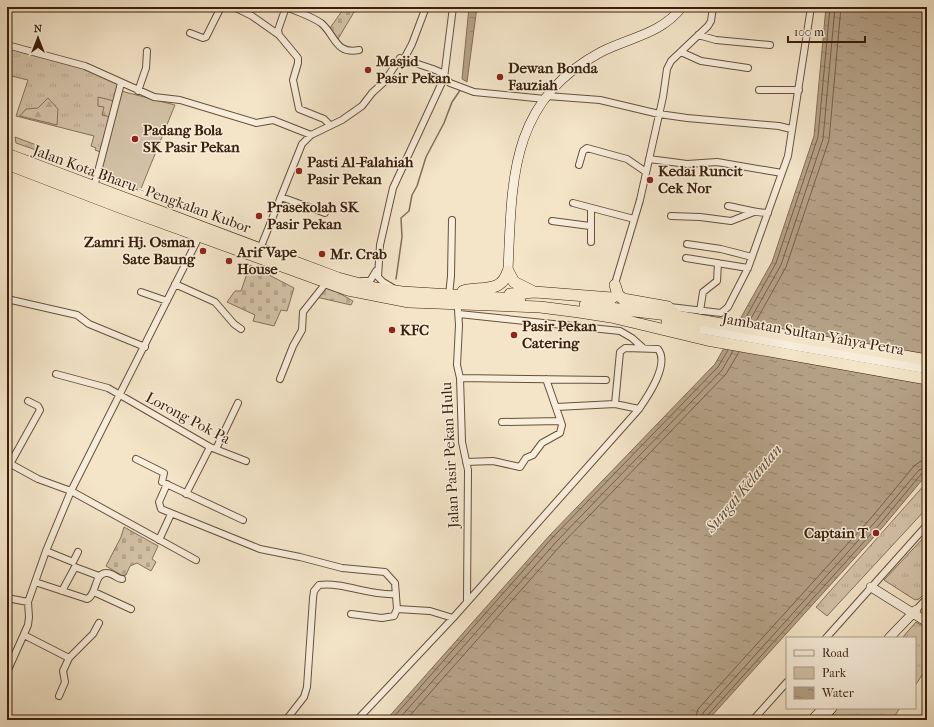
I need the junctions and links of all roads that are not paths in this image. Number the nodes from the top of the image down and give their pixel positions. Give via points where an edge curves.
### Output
1 (220, 7) edge
2 (234, 7) edge
3 (286, 7) edge
4 (426, 7) edge
5 (453, 7) edge
6 (682, 7) edge
7 (713, 7) edge
8 (811, 7) edge
9 (190, 33) dead end
10 (279, 35) junction
11 (698, 35) junction
12 (7, 45) edge
13 (770, 45) dead end
14 (359, 50) dead end
15 (147, 52) dead end
16 (681, 52) junction
17 (404, 59) junction
18 (748, 68) dead end
19 (447, 80) junction
20 (121, 83) junction
21 (759, 90) dead end
22 (799, 90) junction
23 (138, 91) junction
24 (546, 97) junction
25 (659, 114) junction
26 (330, 125) junction
27 (791, 129) junction
28 (311, 135) junction
29 (7, 154) edge
30 (649, 159) junction
31 (7, 165) edge
32 (579, 165) dead end
33 (646, 172) junction
34 (782, 173) junction
35 (94, 187) junction
36 (281, 197) junction
37 (573, 203) dead end
38 (728, 206) dead end
39 (591, 208) junction
40 (754, 212) junction
41 (325, 213) dead end
42 (768, 213) junction
43 (671, 216) dead end
44 (634, 219) junction
45 (452, 220) dead end
46 (552, 222) dead end
47 (590, 226) junction
48 (199, 237) junction
49 (591, 242) dead end
50 (687, 244) dead end
51 (260, 249) junction
52 (752, 257) junction
53 (686, 258) dead end
54 (718, 263) junction
55 (748, 268) junction
56 (377, 269) junction
57 (508, 271) junction
58 (338, 278) junction
59 (326, 283) junction
60 (175, 284) junction
61 (615, 285) junction
62 (141, 292) dead end
63 (402, 292) junction
64 (535, 292) junction
65 (450, 295) junction
66 (488, 297) junction
67 (380, 298) junction
68 (7, 299) edge
69 (167, 301) junction
70 (668, 307) junction
71 (700, 311) junction
72 (458, 312) junction
73 (609, 313) junction
74 (600, 315) junction
75 (676, 316) junction
76 (695, 328) joint
77 (241, 329) dead end
78 (708, 331) junction
79 (145, 347) junction
80 (642, 347) junction
81 (927, 360) edge
82 (927, 369) edge
83 (56, 374) dead end
84 (460, 378) junction
85 (546, 379) junction
86 (927, 379) edge
87 (280, 380) dead end
88 (606, 380) dead end
89 (120, 395) junction
90 (28, 401) dead end
91 (238, 403) dead end
92 (615, 404) junction
93 (556, 407) junction
94 (639, 409) junction
95 (560, 421) junction
96 (502, 422) dead end
97 (213, 448) junction
98 (136, 459) dead end
99 (246, 461) dead end
100 (466, 462) junction
101 (9, 463) edge
102 (167, 484) junction
103 (71, 491) junction
104 (186, 494) junction
105 (171, 514) junction
106 (243, 520) dead end
107 (927, 525) edge
108 (159, 540) junction
109 (46, 551) junction
110 (78, 552) dead end
111 (196, 560) dead end
112 (100, 576) junction
113 (122, 579) dead end
114 (35, 582) junction
115 (873, 585) junction
116 (62, 591) junction
117 (94, 592) junction
118 (396, 594) junction
119 (7, 598) edge
120 (467, 600) junction
121 (28, 602) junction
122 (922, 607) edge
123 (131, 609) dead end
124 (397, 609) junction
125 (351, 614) dead end
126 (453, 618) junction
127 (927, 622) edge
128 (99, 623) dead end
129 (24, 635) junction
130 (827, 637) edge
131 (890, 637) edge
132 (897, 637) edge
133 (69, 658) junction
134 (7, 672) edge
135 (786, 683) edge
136 (59, 696) dead end
137 (822, 709) edge
138 (831, 709) edge
139 (286, 720) edge
140 (357, 720) edge
141 (753, 720) edge
142 (812, 720) edge
143 (821, 720) edge

1 - 9 street via 206,37
2 - 10 street
3 - 10 street via 278,28
3 - 14 street via 319,22 338,46
4 - 17 street
5 - 19 street
6 - 24 street via 666,23 652,32 606,50 585,62 569,73
7 - 11 street via 711,21
8 - 22 street
10 - 26 street via 298,58 294,80 299,109 324,119
11 - 13 street via 716,40
11 - 16 street
12 - 20 street via 85,66
15 - 23 street via 146,68
16 - 18 street via 701,62
16 - 25 street via 667,69
17 - 19 street via 433,69
17 - 26 street via 400,58 385,81 362,106
19 - 24 street via 467,90 484,94
19 - 56 street via 393,188
20 - 23 street
20 - 35 street
21 - 22 street
22 - 27 street
23 - 28 street via 154,97 180,100 256,123 273,120
24 - 25 street via 600,100
24 - 57 street via 524,134 518,154 509,224
25 - 27 street
25 - 30 street
26 - 28 street
27 - 34 street via 788,156
28 - 36 street via 302,144
29 - 35 highway, Jalan Kota Bharu - Pengkalan Kubor
30 - 33 street
30 - 34 street via 687,164 717,162
31 - 48 highway, Jalan Kota Bharu - Pengkalan Kubor
32 - 33 street via 583,150 587,148 627,159
33 - 44 street
34 - 42 street
35 - 51 highway, Jalan Kota Bharu - Pengkalan Kubor
36 - 41 street
36 - 51 street
37 - 39 street
38 - 40 street
39 - 44 street
39 - 47 street
40 - 42 street
40 - 43 street via 731,221
42 - 52 street
44 - 61 street
45 - 65 street
46 - 47 street
47 - 49 street
48 - 59 highway, Jalan Kota Bharu - Pengkalan Kubor
48 - 60 street
50 - 52 street
51 - 58 highway, Jalan Kota Bharu - Pengkalan Kubor
52 - 55 street
53 - 54 street
54 - 55 street
54 - 71 street via 717,281 703,292
55 - 71 street via 725,310 718,313
56 - 58 street via 368,282
56 - 63 street via 380,280
57 - 64 highway via 518,286
57 - 65 highway via 504,282 498,286
58 - 63 highway, Jalan Kota Bharu - Pengkalan Kubor
59 - 67 highway, Jalan Kota Bharu - Pengkalan Kubor
59 - 87 street via 303,312 302,330
60 - 69 street
60 - 77 street via 215,302
61 - 70 highway via 618,295 623,299
61 - 73 street
62 - 69 street
63 - 65 highway, Jalan Kota Bharu - Pengkalan Kubor
64 - 66 highway
64 - 73 highway
65 - 66 highway, Jalan Kota Bharu - Pengkalan Kubor
66 - 73 highway via 549,301
67 - 72 highway via 402,306
67 - 74 highway, Jalan Kota Bharu - Pengkalan Kubor via 409,302 540,307
68 - 79 street via 77,315 89,324
69 - 79 street
70 - 71 street
70 - 75 highway
72 - 73 street
72 - 74 highway
72 - 84 street, Jalan Pasir Pekan Hulu via 457,352
73 - 74 highway
73 - 75 highway
73 - 76 highway
73 - 78 highway
73 - 80 street via 626,334
75 - 78 highway
76 - 78 street, Jambatan Sultan Yahya Petra
78 - 81 highway, Jambatan Sultan Yahya Petra
78 - 82 street, Jambatan Sultan Yahya Petra
78 - 86 highway, Jambatan Sultan Yahya Petra
79 - 89 street
80 - 92 street via 625,348 620,352
80 - 94 street via 658,349 661,357 655,386
83 - 89 street, Lorong Pok Pa via 97,384
84 - 85 street
84 - 100 street, Jalan Pasir Pekan Hulu via 462,442
85 - 88 street
85 - 93 street
89 - 97 street, Lorong Pok Pa
89 - 103 street
90 - 101 street via 40,410
91 - 97 street
92 - 93 street
92 - 94 street
93 - 95 street
94 - 120 street
95 - 96 street
95 - 100 street via 560,433 542,443 526,458 522,466 493,461
97 - 99 street, Lorong Pok Pa
97 - 104 street
98 - 102 street via 164,473 162,482
100 - 120 street, Jalan Pasir Pekan Hulu
101 - 103 street via 54,486
102 - 104 street
102 - 105 street via 158,505
103 - 108 street
103 - 109 street
104 - 106 street
105 - 108 street
105 - 118 street via 260,549 342,568 385,572 395,583
107 - 115 street
108 - 111 street
109 - 110 street via 73,562
109 - 114 street
112 - 113 street via 108,573
112 - 116 street via 75,567
112 - 117 street
114 - 116 street
114 - 121 street
115 - 122 street
115 - 130 street
116 - 117 street via 87,600
117 - 123 street
118 - 124 street
118 - 139 street via 378,594 334,584 319,585 314,591 313,598 307,687 304,697
119 - 121 street
120 - 126 street
121 - 129 street via 29,617
122 - 127 street
122 - 131 street
122 - 132 street
124 - 125 street via 394,616 389,618
124 - 126 street via 430,611
126 - 140 street
128 - 133 street via 93,634
129 - 133 street
129 - 134 street
133 - 136 street via 64,671 65,682
135 - 141 street
137 - 142 street
138 - 143 street

